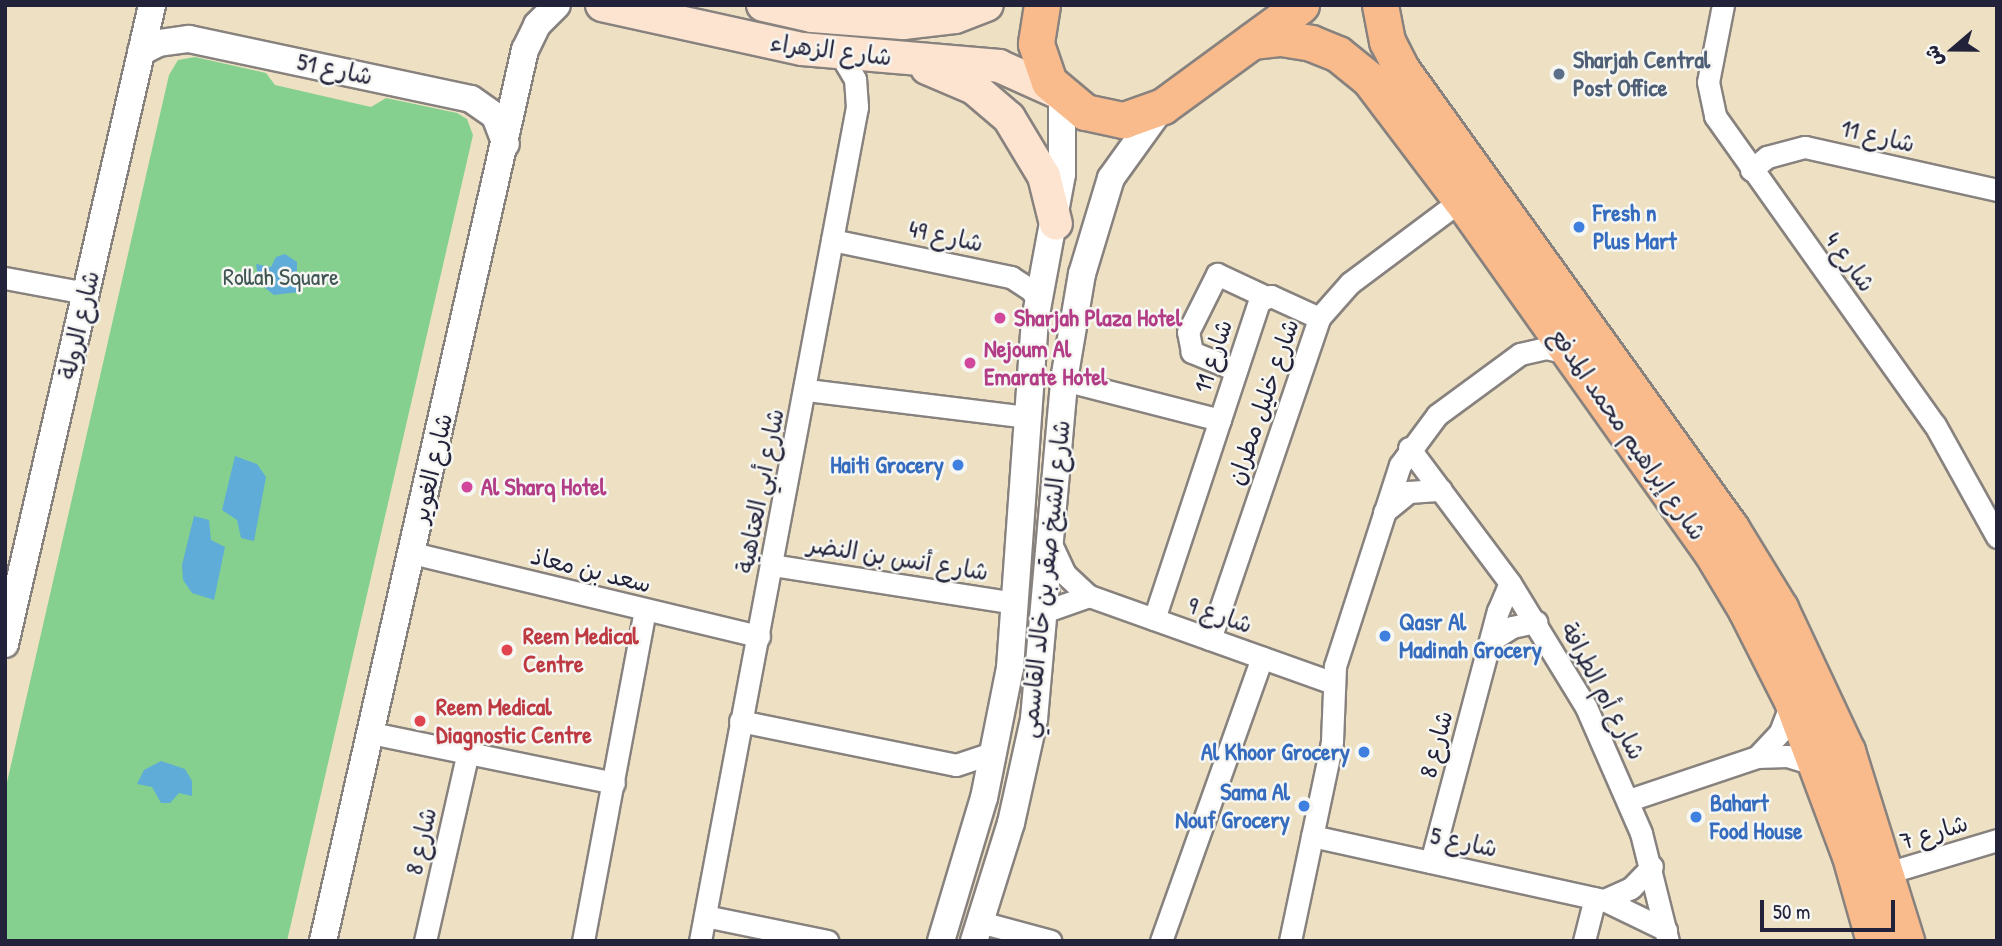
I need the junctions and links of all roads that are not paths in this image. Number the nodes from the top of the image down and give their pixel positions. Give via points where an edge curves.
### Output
1 (152, 5) edge
2 (557, 5) edge
3 (602, 5) edge
4 (763, 5) edge
5 (987, 5) edge
6 (1042, 5) edge
7 (1301, 5) edge
8 (1380, 5) edge
9 (1723, 5) edge
10 (1252, 41) junction
11 (141, 52) junction
12 (840, 54) junction
13 (903, 59) junction
14 (1060, 95) junction
15 (1163, 106) junction
16 (506, 144) junction
17 (1751, 170) junction
18 (1997, 190) edge
19 (1457, 195) junction
20 (1056, 224) junction
21 (1511, 224) junction
22 (832, 240) junction
23 (5, 278) edge
24 (86, 293) junction
25 (1264, 296) junction
26 (1533, 300) junction
27 (1038, 302) junction
28 (1319, 318) junction
29 (1520, 354) junction
30 (1572, 354) junction
31 (1236, 370) junction
32 (1064, 380) junction
33 (807, 390) junction
34 (1026, 417) junction
35 (1220, 420) junction
36 (1409, 448) junction
37 (1058, 458) junction
38 (1441, 490) junction
39 (1384, 512) junction
40 (1997, 537) edge
41 (1051, 544) junction
42 (412, 554) junction
43 (772, 565) junction
44 (1510, 583) junction
45 (1089, 596) junction
46 (1016, 603) junction
47 (645, 610) junction
48 (1046, 611) junction
49 (1154, 619) junction
50 (1536, 622) junction
51 (759, 636) junction
52 (1210, 639) junction
53 (1492, 640) junction
54 (5, 644) edge
55 (1262, 657) junction
56 (1334, 683) junction
57 (1792, 701) junction
58 (740, 720) junction
59 (371, 733) junction
60 (468, 752) junction
61 (995, 752) junction
62 (1757, 757) junction
63 (956, 765) junction
64 (1817, 765) junction
65 (614, 783) junction
66 (985, 798) junction
67 (1629, 800) junction
68 (1312, 836) junction
69 (1997, 840) edge
70 (1431, 862) junction
71 (1651, 866) junction
72 (1887, 873) junction
73 (1599, 899) junction
74 (705, 916) junction
75 (977, 932) edge
76 (1667, 936) edge
77 (323, 941) edge
78 (425, 941) edge
79 (583, 941) edge
80 (700, 941) edge
81 (827, 941) edge
82 (941, 941) edge
83 (1051, 941) edge
84 (1161, 941) edge
85 (1290, 941) edge
86 (1584, 941) edge
87 (1874, 941) edge
88 (1906, 941) edge

1 - 11 street, شارع الرولة
2 - 16 street, شارع الغوير via 537,25 525,50
3 - 12 main road, شارع الزهراء via 764,43
4 - 5 main road, شارع الزهراء via 812,16 903,23 956,17
6 - 14 main road via 1036,44 1043,70
7 - 10 main road
8 - 21 main road, شارع إبراهيم محمد المدفع via 1387,41 1402,70
9 - 17 street, شارع 4 via 1711,65 1710,100 1724,132
10 - 15 main road
10 - 19 main road, شارع إبراهيم محمد المدفع via 1296,39 1349,61 1378,89
11 - 16 street, شارع 51 via 159,43 189,39 471,99 495,116
11 - 24 street, شارع الرولة
12 - 13 main road, شارع الزهراء
12 - 22 street, شارع أبي العتاهية via 858,93
13 - 14 main road, شارع الزهراء via 999,66
13 - 20 main road via 974,88 1009,118 1041,168
14 - 15 main road via 1085,112 1111,119 1138,117
14 - 20 street, شارع الشيخ صقر بن خالد القاسمي via 1062,174
15 - 32 street, شارع الشيخ صقر بن خالد القاسمي via 1118,166 1100,204 1077,297
16 - 42 street, شارع الغوير via 468,265 421,474
17 - 18 street, شارع 11 via 1785,149 1805,147
17 - 40 street, شارع 4 via 1935,425
19 - 21 main road via 1471,187 1492,212
19 - 26 main road, شارع إبراهيم محمد المدفع
19 - 28 street, شارع خليل مطران via 1350,283
20 - 27 street, شارع الشيخ صقر بن خالد القاسمي
21 - 72 main road, شارع إبراهيم محمد المدفع via 1731,528 1780,608 1827,702
22 - 27 street, شارع 49 via 1011,277 1031,290
22 - 33 street, شارع أبي العتاهية
23 - 24 street
24 - 54 street, شارع الرولة
25 - 28 street
25 - 31 street, شارع 11
25 - 31 street via 1217,274 1188,332 1192,352
26 - 29 street via 1530,333
26 - 30 main road, شارع إبراهيم محمد المدفع
27 - 34 street, شارع الشيخ صقر بن خالد القاسمي
28 - 52 street, شارع خليل مطران
29 - 30 street via 1546,348
29 - 36 street via 1437,415
30 - 57 main road, شارع إبراهيم محمد المدفع via 1729,580
31 - 35 street, شارع 11
32 - 35 street, شارع 11
32 - 37 street, شارع الشيخ صقر بن خالد القاسمي
33 - 34 street
33 - 43 street, شارع أبي العتاهية
34 - 37 street via 1046,426
34 - 46 street, شارع الشيخ صقر بن خالد القاسمي
35 - 49 street
36 - 38 street, شارع أم الطرافة
36 - 39 street
37 - 41 street, شارع الشيخ صقر بن خالد القاسمي
38 - 39 street via 1409,492
38 - 44 street, شارع أم الطرافة
39 - 56 street via 1336,658
41 - 45 street, شارع 9 via 1065,574
41 - 48 street, شارع الشيخ صقر بن خالد القاسمي
42 - 47 street, سعد بن معاذ
42 - 59 street, شارع الغوير via 396,582 369,702
43 - 46 street, شارع أنس بن النضر
43 - 51 street, شارع أبي العتاهية
44 - 50 street, شارع أم الطرافة
44 - 53 street, شارع 8
45 - 48 street
45 - 49 street, شارع 9
46 - 61 street, شارع الشيخ صقر بن خالد القاسمي
47 - 51 street, سعد بن معاذ
47 - 65 street
48 - 75 street, شارع الشيخ صقر بن خالد القاسمي via 1028,755
49 - 52 street, شارع 9
50 - 53 street via 1512,626
50 - 67 street, شارع أم الطرافة via 1586,707
51 - 58 street, شارع أبي العتاهية
52 - 55 street, شارع 9
53 - 70 street, شارع 8
55 - 56 street, شارع 9
55 - 84 street
56 - 68 street via 1335,723
57 - 62 street via 1780,733
57 - 64 main road, شارع إبراهيم محمد المدفع
58 - 63 street
58 - 74 street, شارع أبي العتاهية
59 - 60 street
59 - 77 street, شارع الغوير via 344,810
60 - 65 street
60 - 78 street, شارع 8
61 - 63 street
61 - 66 street, شارع الشيخ صقر بن خالد القاسمي
62 - 64 street via 1787,756
62 - 67 street
63 - 66 street
64 - 87 main road, شارع إبراهيم محمد المدفع
65 - 79 street
66 - 82 street, شارع الشيخ صقر بن خالد القاسمي
67 - 71 street, شارع أم الطرافة
68 - 70 street, شارع 5
68 - 85 street
69 - 72 street, شارع 7
70 - 73 street, شارع 5
71 - 73 street via 1631,888
71 - 76 street, شارع أم الطرافة
72 - 88 main road, شارع إبراهيم محمد المدفع
73 - 76 street, شارع 5
73 - 86 street
74 - 80 street, شارع أبي العتاهية
74 - 81 street
75 - 83 street

